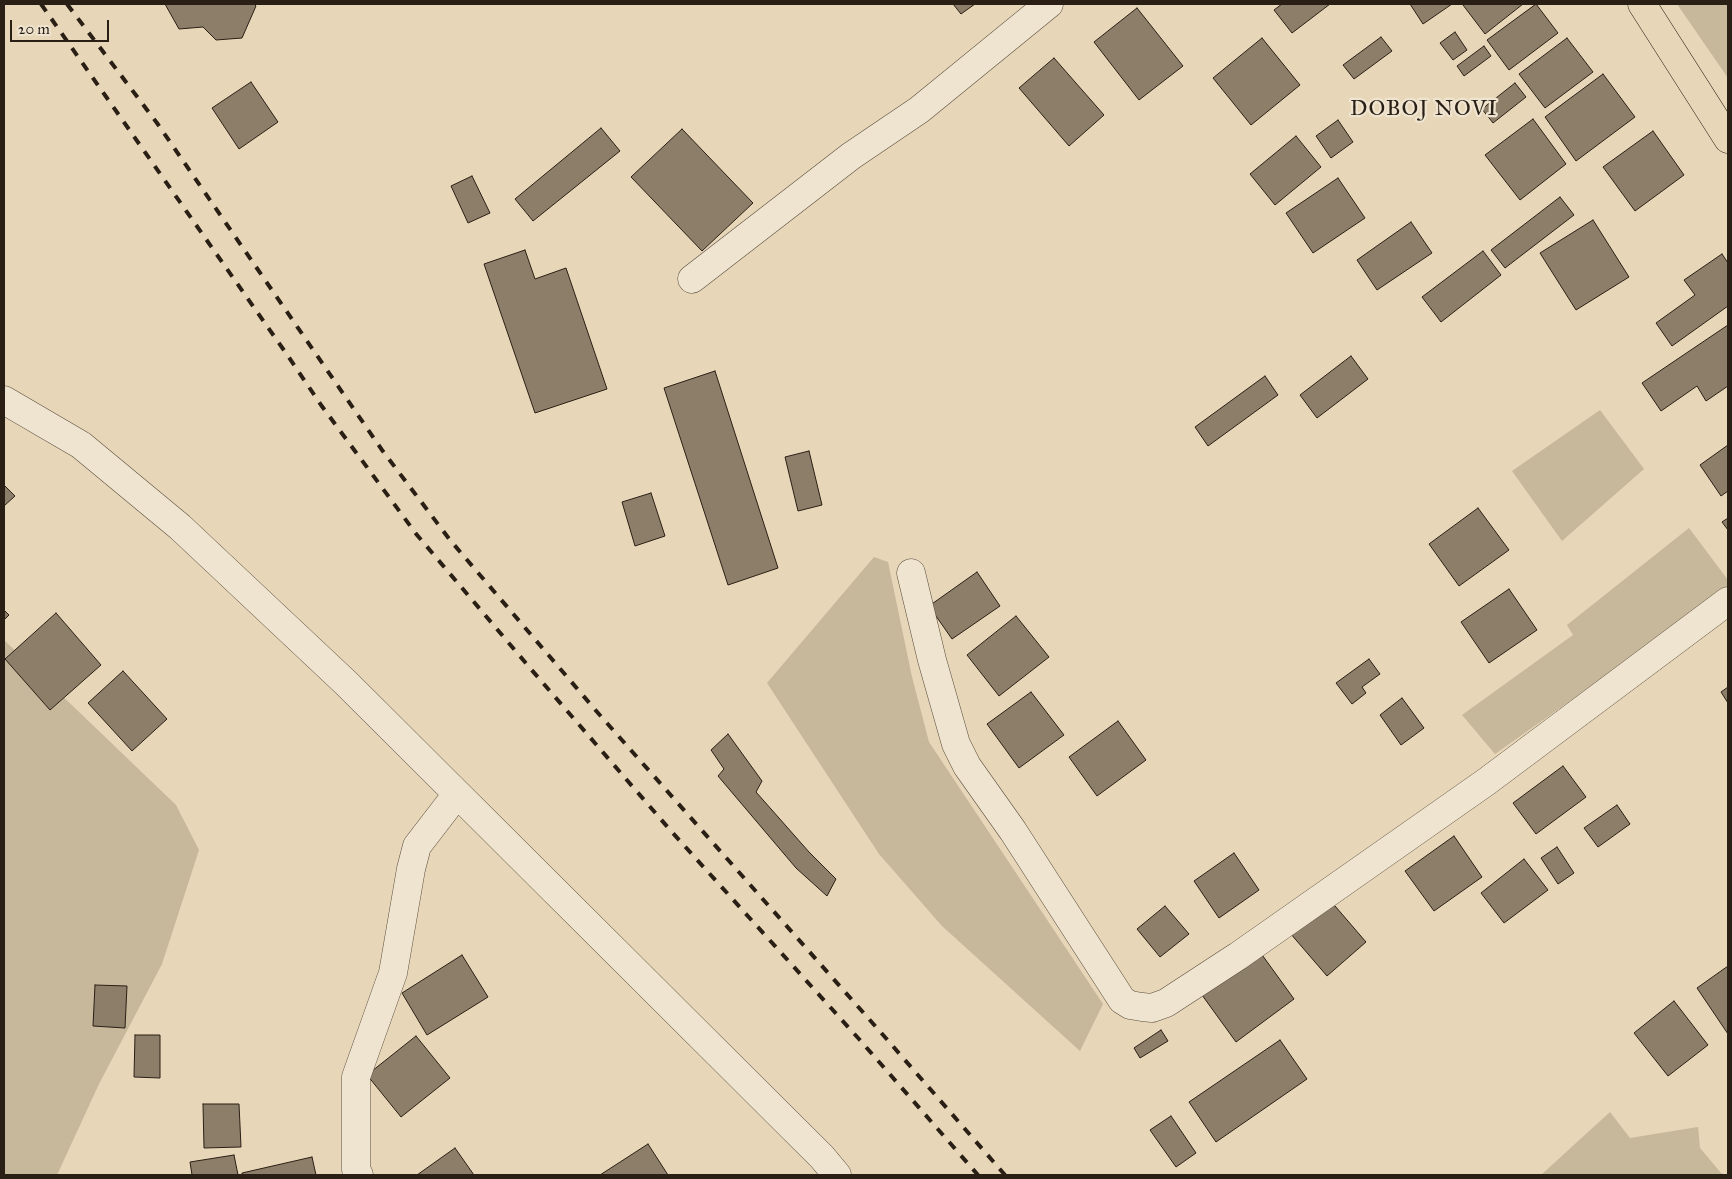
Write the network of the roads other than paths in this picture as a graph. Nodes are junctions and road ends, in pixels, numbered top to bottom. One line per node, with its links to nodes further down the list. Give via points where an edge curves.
1 (1049, 4): 4 (street, via 919,110 851,156)
2 (1642, 4): 3 (main road)
3 (1728, 139)
4 (692, 279)
5 (4, 400): 8 (street, via 81,444 180,527 346,683)
6 (911, 573): 7 (street, via 956,744 967,766 1013,830 1122,1000 1130,1005 1152,1008 1166,1003 1246,950 1486,782)
7 (1728, 601)
8 (457, 794): 9 (street, via 417,846 393,972 356,1077 356,1170); 10 (street)
9 (359, 1175)
10 (837, 1175)

